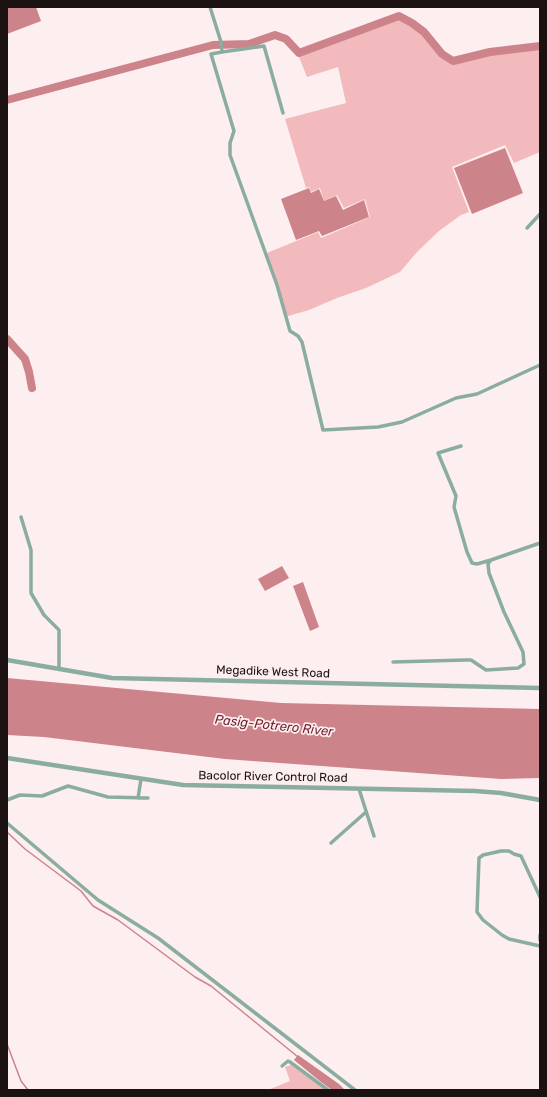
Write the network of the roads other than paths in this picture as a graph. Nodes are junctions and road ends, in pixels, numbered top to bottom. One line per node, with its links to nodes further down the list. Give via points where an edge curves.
1 (210, 7): 2 (street)
2 (222, 51): 3 (street, via 264,46); 6 (street, via 211,54 234,131 230,155 277,285 290,331 302,342 323,430 378,427 402,422 456,398 477,394)
3 (283, 113)
4 (540, 214): 5 (street)
5 (528, 228)
6 (540, 365)
7 (461, 446): 10 (street, via 438,453 456,496 454,507 472,563)
8 (21, 517): 13 (street, via 31,550 31,593 44,615 58,630)
9 (540, 544): 10 (street)
10 (491, 560): 12 (street, via 488,564 489,573 523,652 524,664 518,668 486,670 471,660)
11 (7, 660): 13 (street, Megadike West Road)
12 (393, 662)
13 (59, 668): 14 (street, Megadike West Road, via 112,678)
14 (540, 688)
15 (7, 758): 16 (street, Bacolor River Control Road)
16 (140, 779): 17 (street, Bacolor River Control Road, via 203,787); 18 (street)
17 (359, 789): 21 (street, Bacolor River Control Road, via 475,791); 22 (street)
18 (138, 798): 19 (street); 20 (street, via 108,797 68,786 42,796 20,795)
19 (148, 798)
20 (7, 800)
21 (540, 800)
22 (366, 812): 24 (street); 25 (street)
23 (7, 824): 32 (street, via 98,900 158,938)
24 (374, 836)
25 (331, 843)
26 (540, 897): 29 (street, via 521,856 509,851 493,852 479,858 477,912 502,935)
27 (540, 935): 28 (street)
28 (540, 940)
29 (540, 946)
30 (282, 1066): 31 (street, via 290,1062)
31 (328, 1090)
32 (355, 1090)

